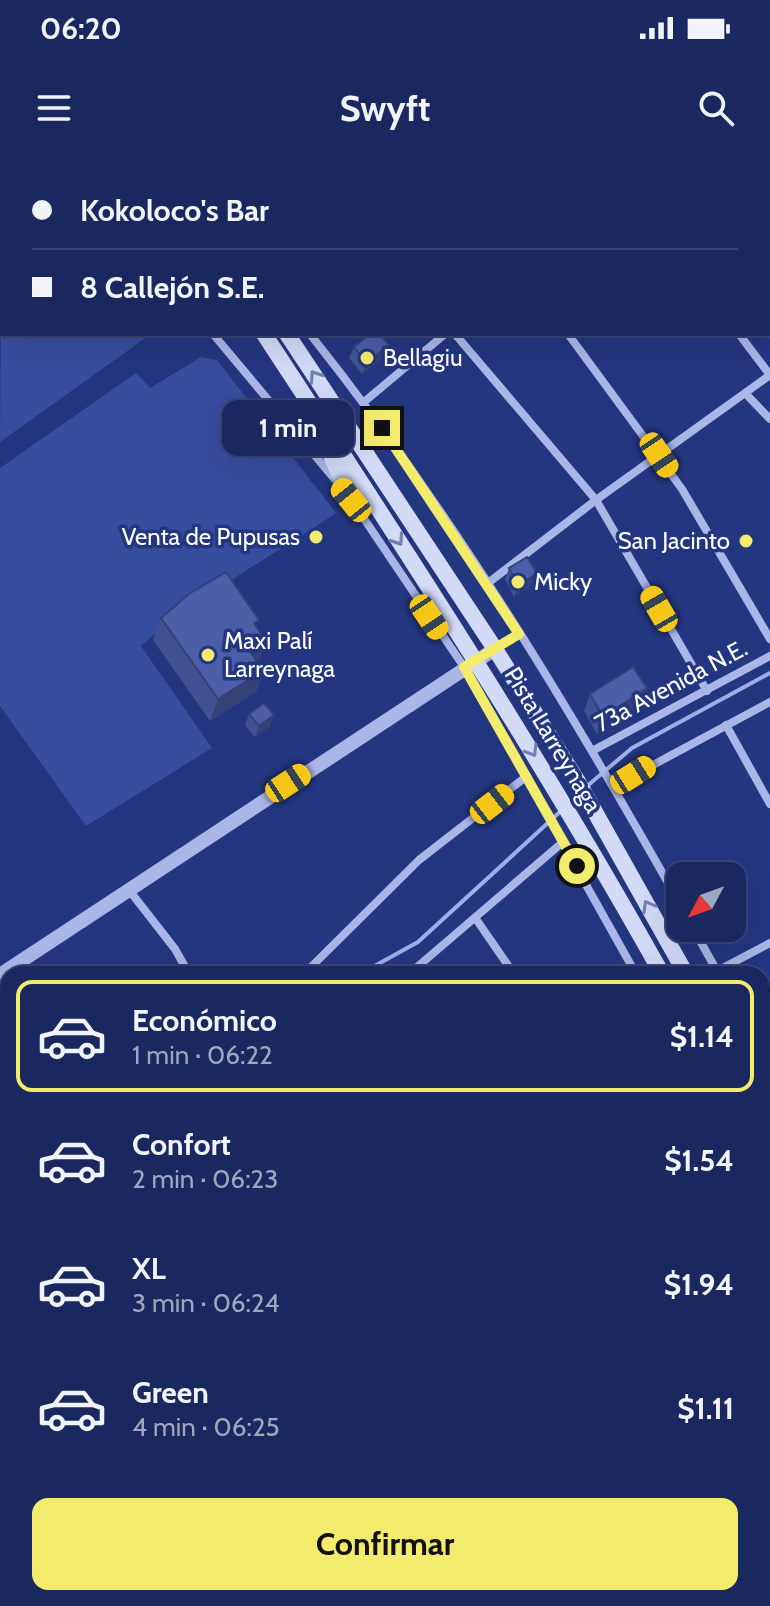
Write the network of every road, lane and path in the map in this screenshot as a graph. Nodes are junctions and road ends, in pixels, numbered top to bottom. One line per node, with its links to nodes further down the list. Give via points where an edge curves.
1 (215, 336): 15 (street)
2 (265, 336): 11 (main road, Pista Larreynaga)
3 (288, 336): 20 (main road, Pista Larreynaga, one-way to 3)
4 (312, 336): 12 (street)
5 (443, 336): 12 (street)
6 (457, 336): 16 (street)
7 (570, 336): 14 (street)
8 (741, 336): 9 (street)
9 (770, 375): 10 (street)
10 (745, 393): 13 (street); 14 (street)
11 (303, 396): 15 (main road); 22 (main road, Pista Larreynaga, one-way to 22)
12 (364, 402): 17 (street)
13 (770, 419)
14 (659, 455): 16 (street); 19 (street)
15 (351, 500): 22 (street)
16 (596, 500): 17 (street); 23 (street)
17 (488, 583): 18 (street)
18 (519, 634): 20 (street); 26 (street)
19 (770, 639)
20 (495, 649): 22 (street); 43 (main road, Pista Larreynaga, one-way to 20, via 577,780)
21 (770, 656): 23 (street, 73a Avenida N.E.)
22 (470, 664): 27 (street); 32 (street); 42 (main road, Pista Larreynaga, one-way to 42, via 571,814)
23 (707, 691): 26 (street, 73a Avenida N.E.)
24 (770, 702): 25 (street)
25 (726, 725): 28 (street); 29 (street)
26 (594, 755): 28 (street)
27 (527, 776): 30 (street); 38 (street, via 419,860)
28 (614, 786): 31 (street)
29 (770, 804)
30 (563, 842): 33 (street); 41 (street)
31 (666, 879)
32 (128, 889): 36 (street); 37 (street)
33 (476, 919): 39 (street); 40 (street)
34 (701, 942): 44 (street)
35 (770, 943): 45 (street)
36 (13, 966)
37 (185, 966)
38 (312, 966)
39 (419, 966)
40 (508, 966)
41 (632, 966)
42 (657, 966)
43 (681, 966)
44 (715, 966)
45 (729, 966)

